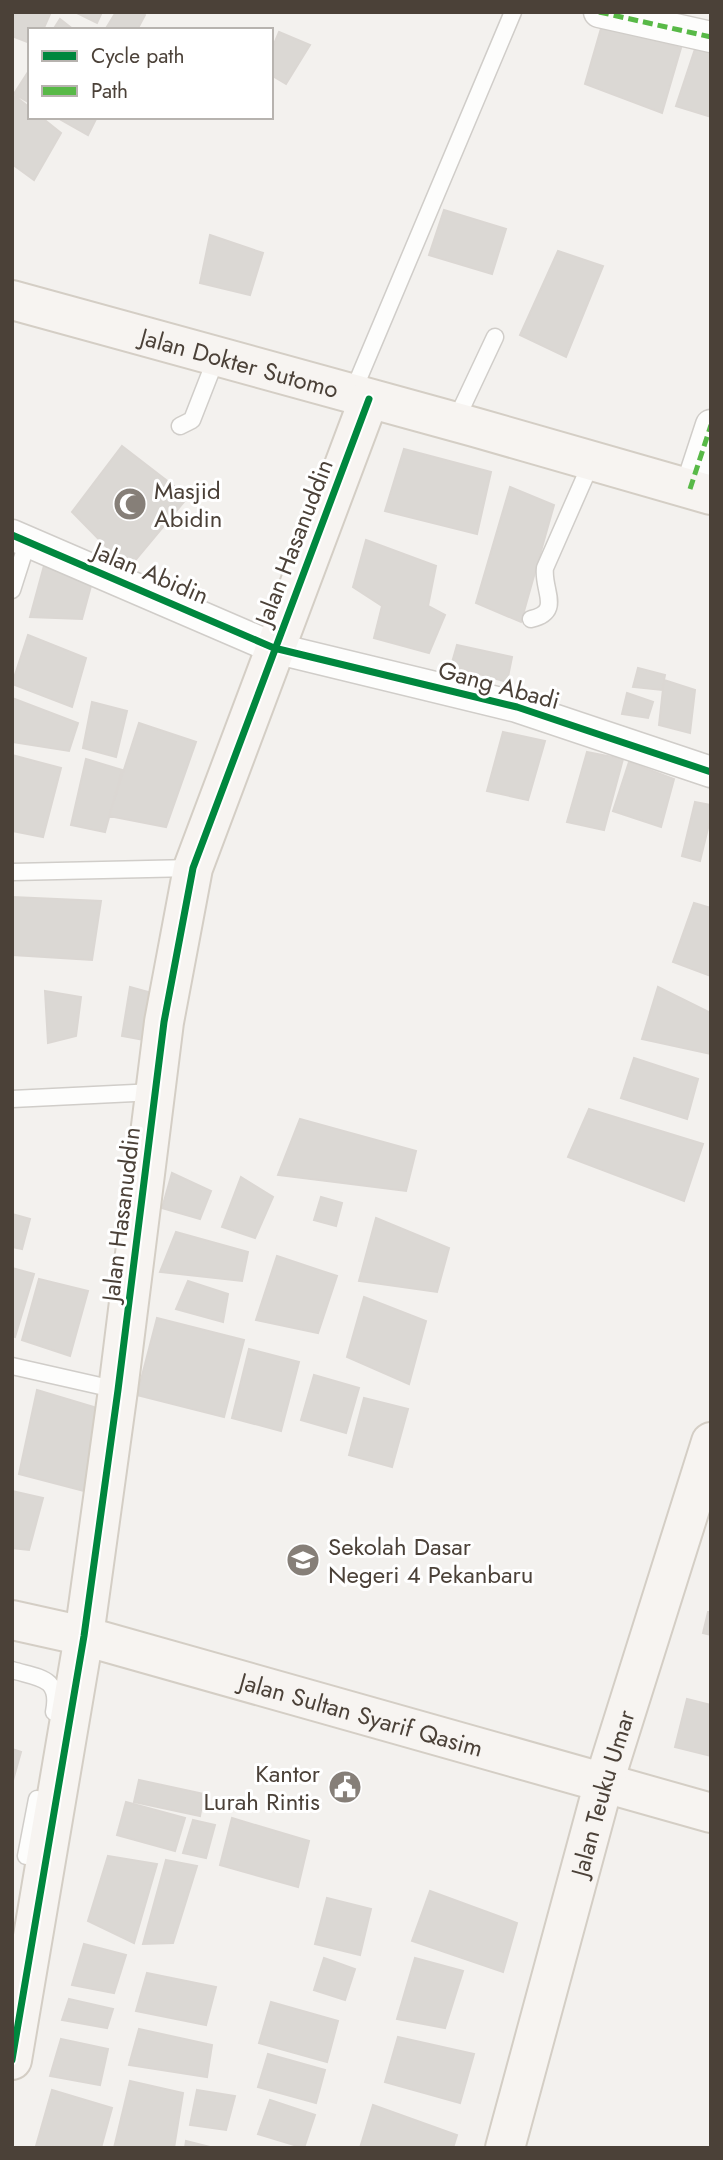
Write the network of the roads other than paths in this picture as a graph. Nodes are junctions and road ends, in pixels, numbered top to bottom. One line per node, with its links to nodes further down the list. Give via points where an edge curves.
1 (513, 12): 7 (lane)
2 (599, 12): 3 (street)
3 (711, 37)
4 (12, 300): 6 (street, Jalan Dokter Sutomo)
5 (495, 337): 8 (lane)
6 (216, 356): 7 (street, Jalan Dokter Sutomo); 10 (lane, via 192,420)
7 (361, 397): 8 (street, Jalan Dokter Sutomo); 16 (street, Jalan Hasanuddin)
8 (455, 422): 11 (street, Jalan Dokter Sutomo)
9 (711, 425): 12 (street)
10 (180, 426)
11 (592, 461): 12 (street, Jalan Dokter Sutomo); 15 (lane, via 545,568 550,600 547,611)
12 (701, 492)
13 (20, 539): 14 (lane); 16 (street, Jalan Abidin)
14 (12, 590)
15 (531, 619)
16 (274, 648): 17 (street, Gang Abadi, via 517,707); 18 (street, Jalan Hasanuddin)
17 (711, 772)
18 (192, 868): 19 (lane); 20 (street, Jalan Hasanuddin)
19 (12, 872)
20 (155, 1092): 21 (lane); 23 (street, Jalan Hasanuddin)
21 (12, 1100)
22 (12, 1366): 23 (lane)
23 (118, 1390): 26 (street, Jalan Hasanuddin)
24 (711, 1442): 30 (street, Jalan Teuku Umar)
25 (12, 1620): 26 (street, Jalan Sultan Syarif Qasim)
26 (84, 1636): 30 (street, Jalan Sultan Syarif Qasim); 33 (street, Jalan Hasanuddin)
27 (12, 1670): 28 (lane, via 48,1680 54,1688 57,1699)
28 (52, 1725)
29 (41, 1778): 32 (lane)
30 (604, 1782): 31 (street, Jalan Sultan Syarif Qasim); 34 (street, Jalan Teuku Umar)
31 (711, 1813)
32 (26, 1856)
33 (12, 2060)
34 (505, 2148)

